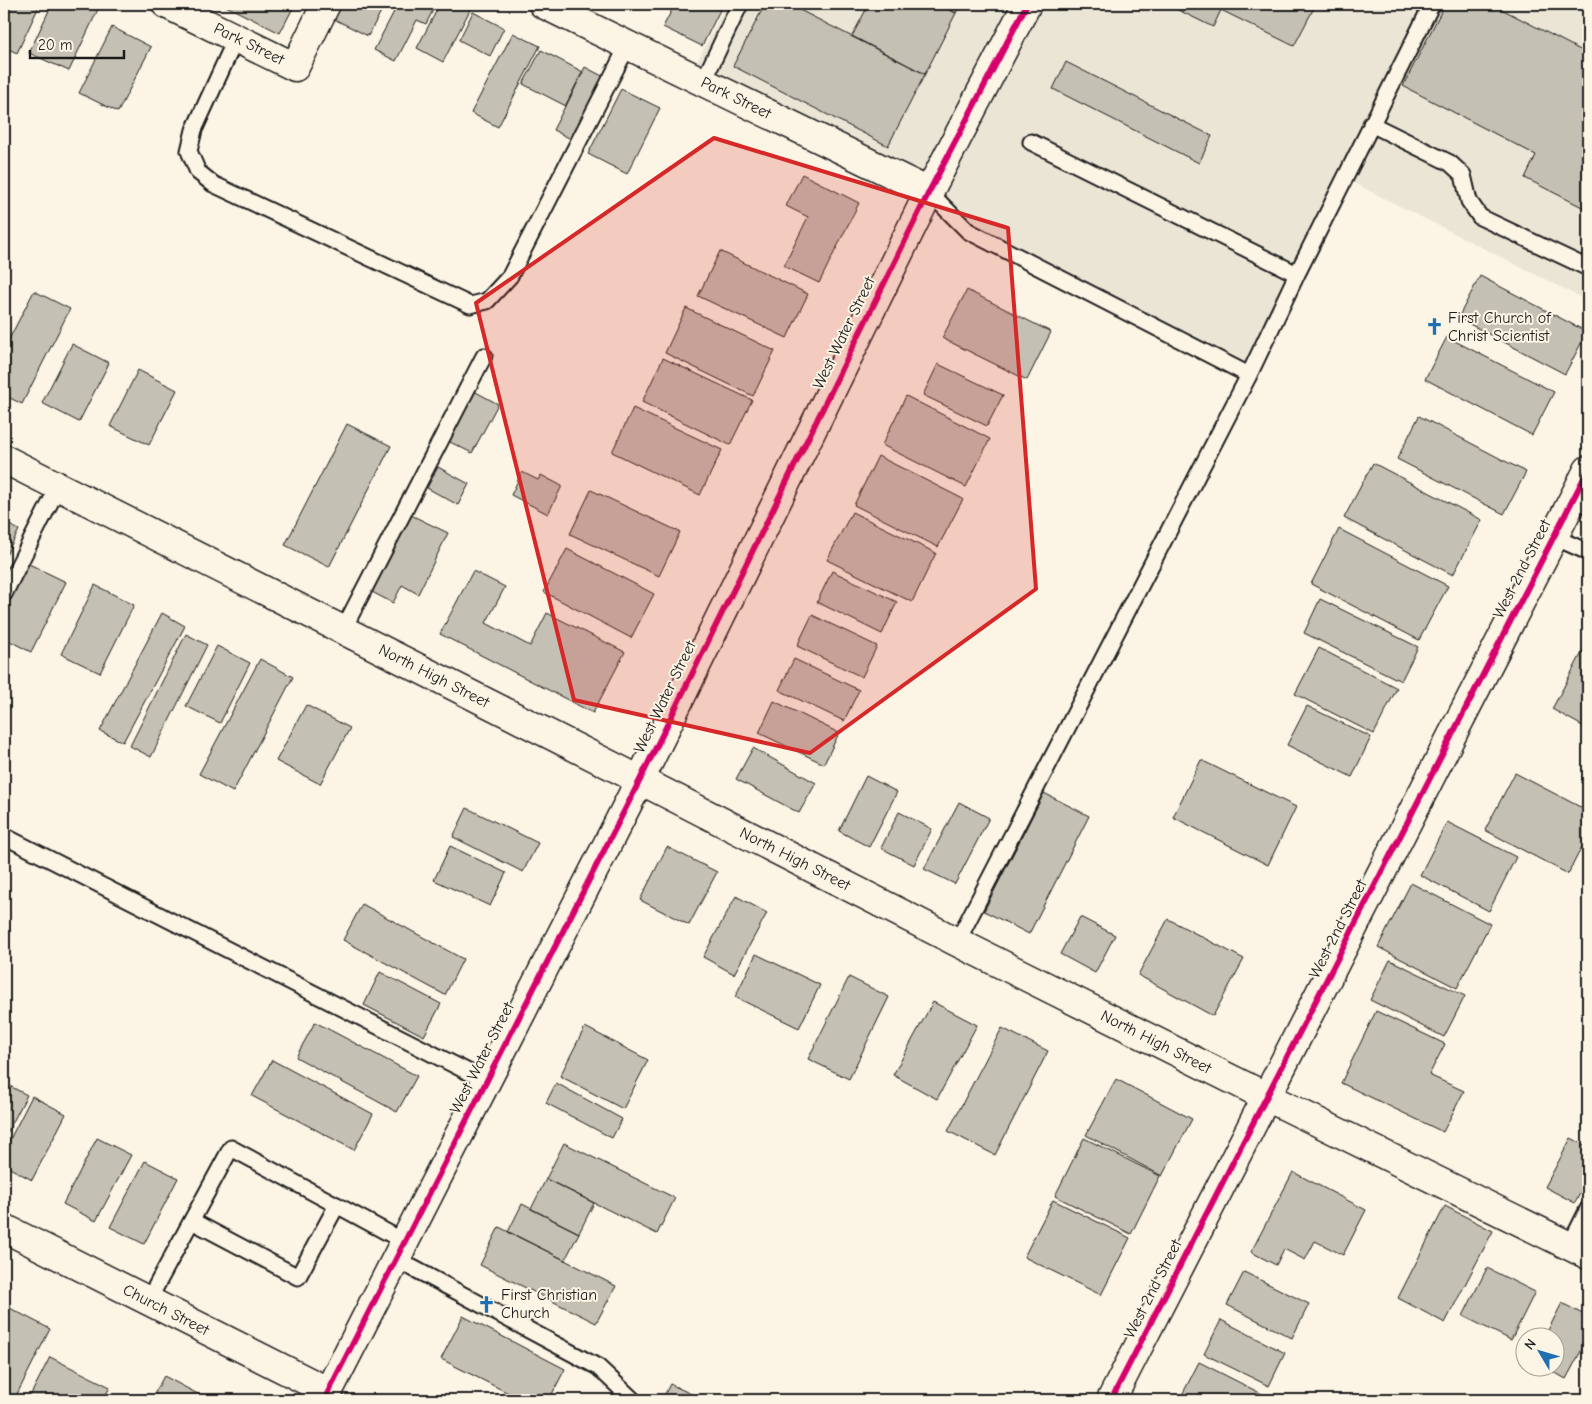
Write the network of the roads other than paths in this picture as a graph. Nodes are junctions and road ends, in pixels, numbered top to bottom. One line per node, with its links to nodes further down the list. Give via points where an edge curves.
1 (166, 4): 7 (street, Park Street)
2 (326, 4): 7 (street, Park Street, via 295,67)
3 (543, 4): 8 (street, Park Street)
4 (740, 4): 9 (lane)
5 (1027, 4): 12 (street, West Water Street)
6 (1432, 4): 10 (lane)
7 (236, 38): 8 (lane, via 194,130 189,151 198,172 213,184 470,305 488,300 510,276)
8 (628, 46): 9 (street, Park Street)
9 (703, 82): 12 (street, Park Street)
10 (1371, 124): 13 (lane, via 1450,163 1463,176 1469,200 1480,217); 14 (lane)
11 (1031, 142): 14 (lane)
12 (928, 192): 16 (lane, via 968,231); 24 (street, West Water Street)
13 (1588, 268)
14 (1297, 274): 16 (lane)
15 (484, 356): 23 (lane)
16 (1249, 374): 26 (lane)
17 (4, 459): 19 (street, North High Street)
18 (1588, 470): 20 (street, West 2nd Street)
19 (58, 487): 22 (lane); 23 (street, North High Street)
20 (1554, 537): 21 (lane); 28 (street, West 2nd Street)
21 (1588, 552)
22 (4, 594)
23 (343, 630): 24 (street, North High Street)
24 (640, 780): 26 (street, North High Street); 27 (street, West Water Street)
25 (4, 836): 27 (lane)
26 (957, 942): 28 (street, North High Street)
27 (486, 1081): 33 (street, West Water Street)
28 (1267, 1098): 34 (street, North High Street); 38 (street, West 2nd Street)
29 (337, 1205): 31 (lane, via 298,1277); 31 (lane, via 231,1148); 33 (lane)
30 (1588, 1209): 34 (lane)
31 (192, 1221): 35 (lane)
32 (4, 1228): 35 (street, Church Street)
33 (400, 1250): 36 (street, West Water Street); 37 (lane, via 598,1367)
34 (1579, 1250)
35 (148, 1301): 36 (street, Church Street)
36 (327, 1396)
37 (634, 1400)
38 (1111, 1400)

